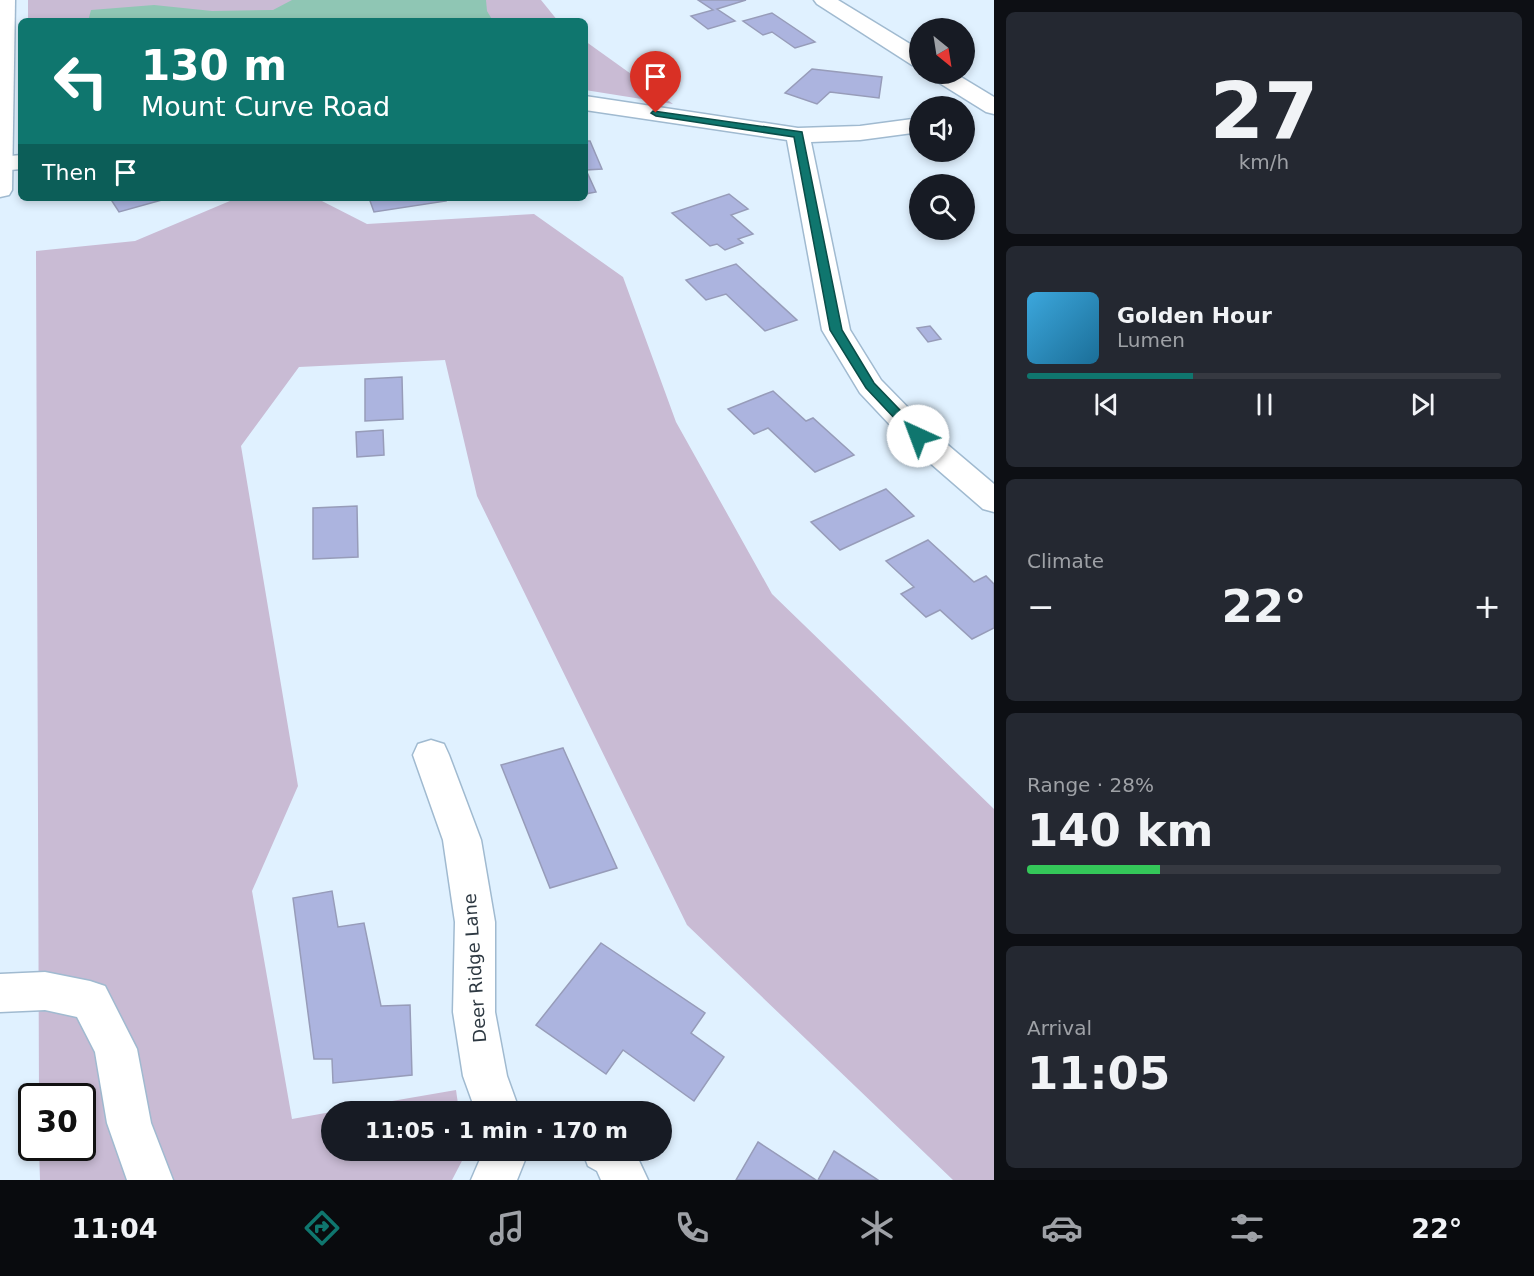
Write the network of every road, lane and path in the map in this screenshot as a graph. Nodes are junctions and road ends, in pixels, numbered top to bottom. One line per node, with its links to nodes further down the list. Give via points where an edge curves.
1 (5, 0): 10 (street)
2 (824, 0): 3 (street)
3 (909, 53)
4 (956, 84): 6 (street)
5 (588, 103): 9 (street)
6 (994, 109): 7 (street)
7 (975, 114)
8 (909, 126): 9 (street)
9 (798, 135): 12 (street, via 836,330 870,386 918,436)
10 (11, 163): 11 (street)
11 (0, 190)
12 (994, 501)
13 (431, 755): 15 (street, Deer Ridge Lane, via 462,840 475,922 474,1012 485,1076)
14 (0, 993): 18 (street, via 45,991 90,1000 116,1049 129,1123)
15 (494, 1101)
16 (502, 1161): 19 (street)
17 (616, 1161): 20 (street)
18 (150, 1180)
19 (494, 1180)
20 (625, 1180)

